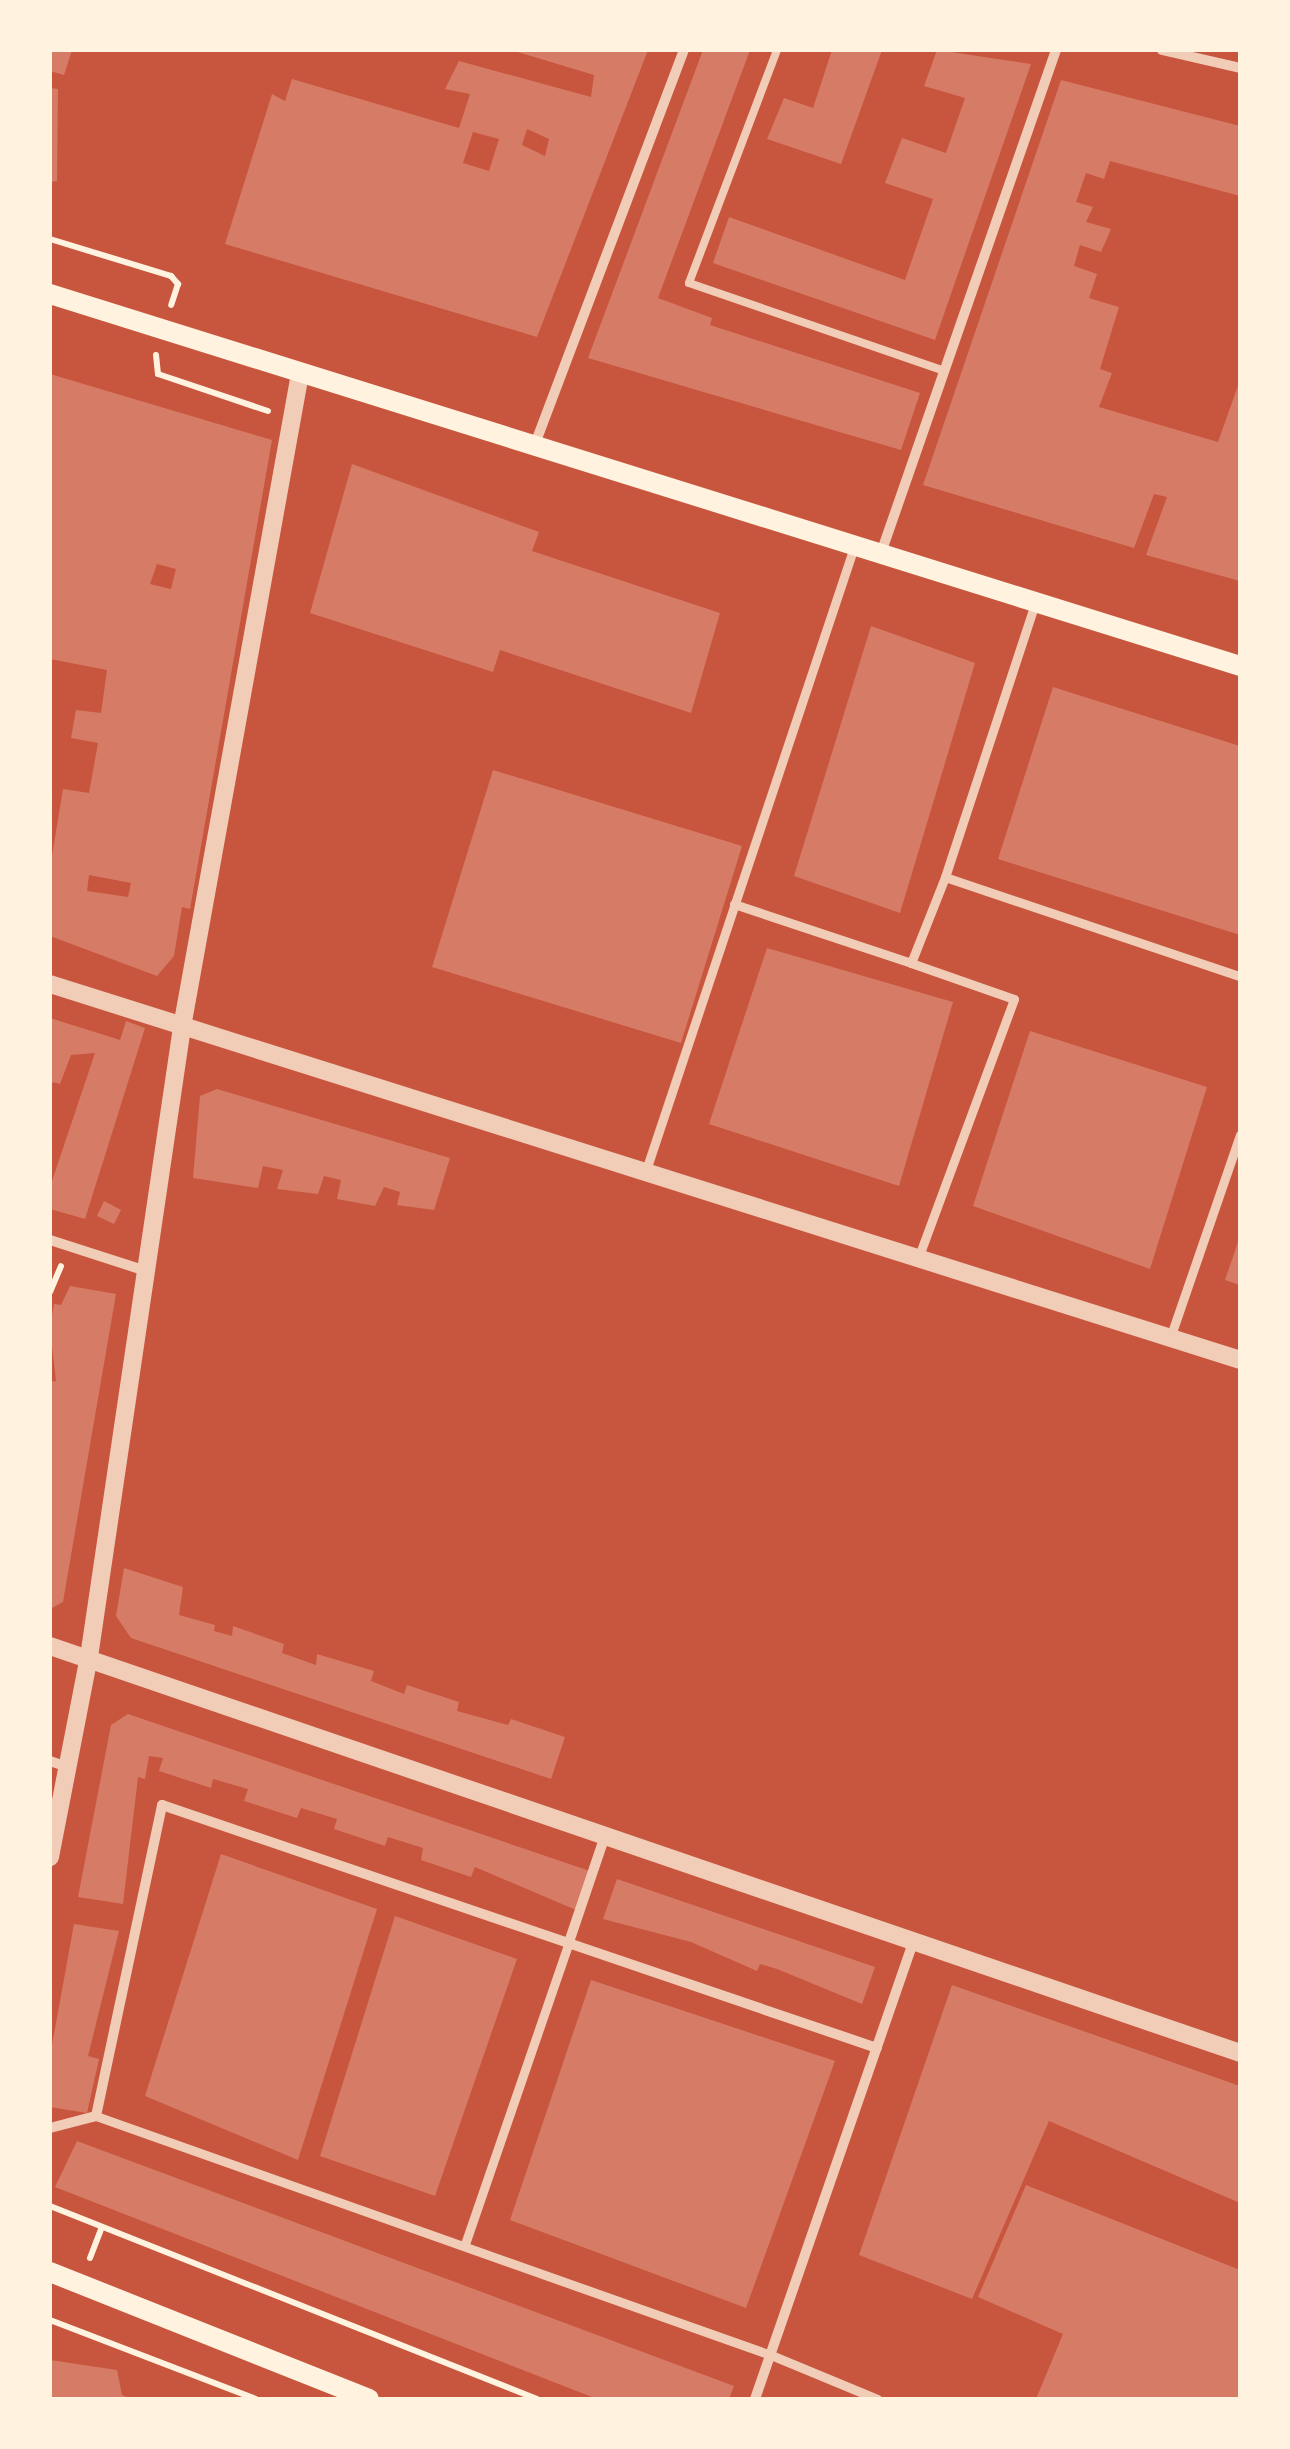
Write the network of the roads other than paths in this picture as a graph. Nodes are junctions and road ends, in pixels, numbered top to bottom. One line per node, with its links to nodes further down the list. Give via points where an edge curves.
1 (684, 50): 9 (street)
2 (778, 50): 7 (lane, via 688,283)
3 (1056, 50): 7 (street)
4 (1162, 50): 5 (street)
5 (1240, 68)
6 (50, 294): 8 (main road)
7 (944, 370): 11 (street)
8 (300, 374): 9 (main road); 19 (street)
9 (535, 444): 10 (main road)
10 (854, 544): 11 (main road); 15 (street)
11 (881, 553): 12 (main road)
12 (1036, 602): 13 (main road); 14 (street)
13 (1240, 666)
14 (945, 877): 16 (street); 17 (street)
15 (734, 904): 16 (street); 21 (street)
16 (911, 964): 23 (street, via 1014,999)
17 (1240, 976)
18 (50, 984): 19 (street)
19 (182, 1028): 21 (street); 24 (street)
20 (1240, 1135): 25 (street)
21 (645, 1173): 23 (street)
22 (50, 1240): 24 (street)
23 (918, 1258): 25 (street)
24 (143, 1270): 28 (street)
25 (1170, 1338): 26 (street)
26 (1240, 1360)
27 (50, 1646): 28 (street)
28 (88, 1657): 29 (street); 30 (street)
29 (59, 1764): 31 (street)
30 (605, 1836): 32 (street); 33 (street)
31 (50, 1857)
32 (914, 1941): 34 (street); 35 (street)
33 (568, 1945): 34 (street); 36 (street, via 162,1805); 38 (street)
34 (877, 2048): 40 (street)
35 (1240, 2052)
36 (96, 2116): 37 (street); 38 (street)
37 (50, 2128)
38 (464, 2244): 40 (street)
39 (50, 2272): 41 (main road)
40 (771, 2355): 42 (street); 43 (street)
41 (368, 2399)
42 (756, 2399)
43 (877, 2399)

